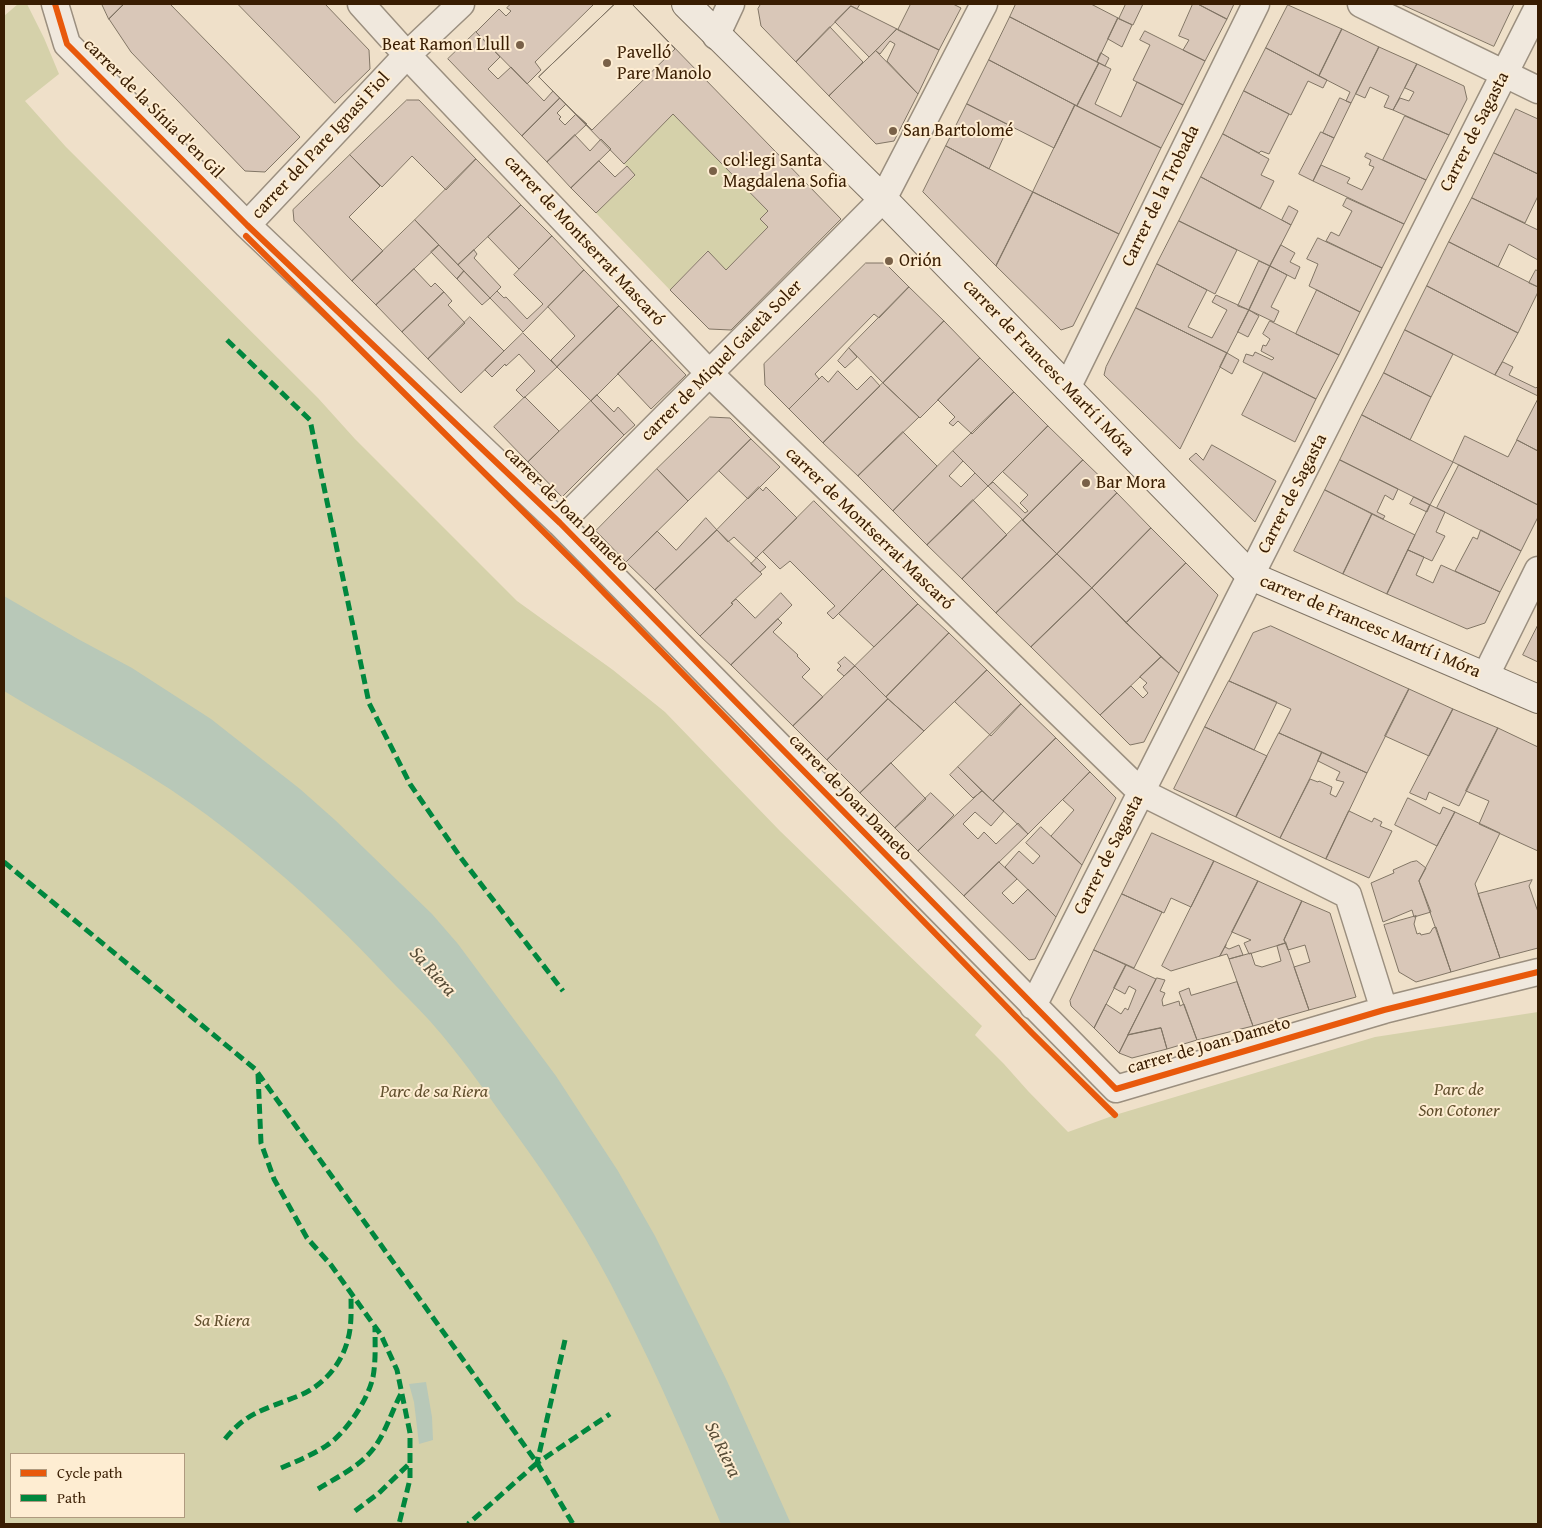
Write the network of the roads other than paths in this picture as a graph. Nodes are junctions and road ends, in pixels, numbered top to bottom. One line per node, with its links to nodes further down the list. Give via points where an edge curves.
1 (55, 4): 15 (street, carrer de la Sínia d'en Gil, via 67,44)
2 (360, 4): 11 (street, carrer de Montserrat Mascaró)
3 (461, 4): 11 (street, carrer del Pare Ignasi Fiol)
4 (686, 4): 10 (street, carrer de Francesc Martí i Móra)
5 (731, 4): 10 (street)
6 (984, 4): 14 (street, carrer de Miquel Gaietà Soler)
7 (1256, 4): 17 (street, Carrer de la Trobada)
8 (1361, 4): 12 (street)
9 (1538, 8): 12 (street, Carrer de Sagasta)
10 (716, 36): 14 (street, carrer de Francesc Martí i Móra)
11 (407, 55): 15 (street, carrer del Pare Ignasi Fiol); 16 (street, carrer de Montserrat Mascaró)
12 (1504, 74): 13 (street); 20 (street, Carrer de Sagasta)
13 (1538, 90)
14 (883, 199): 16 (street, carrer de Miquel Gaietà Soler); 17 (street, carrer de Francesc Martí i Móra)
15 (247, 225): 18 (street, carrer de Joan Dameto)
16 (709, 374): 18 (street, carrer de Miquel Gaietà Soler); 23 (street, carrer de Montserrat Mascaró)
17 (1067, 388): 20 (street, carrer de Francesc Martí i Móra)
18 (560, 523): 25 (street, carrer de Joan Dameto)
19 (1538, 570): 21 (street)
20 (1251, 576): 21 (street, carrer de Francesc Martí i Móra); 23 (street, Carrer de Sagasta)
21 (1485, 676): 22 (street, carrer de Francesc Martí i Móra)
22 (1538, 699)
23 (1141, 792): 25 (street, Carrer de Sagasta); 26 (street, carrer de Montserrat Mascaró, via 1348,895)
24 (1538, 972): 26 (street, carrer de Joan Dameto)
25 (1033, 1006): 26 (street, carrer de Joan Dameto, via 1116,1089)
26 (1384, 1010)

